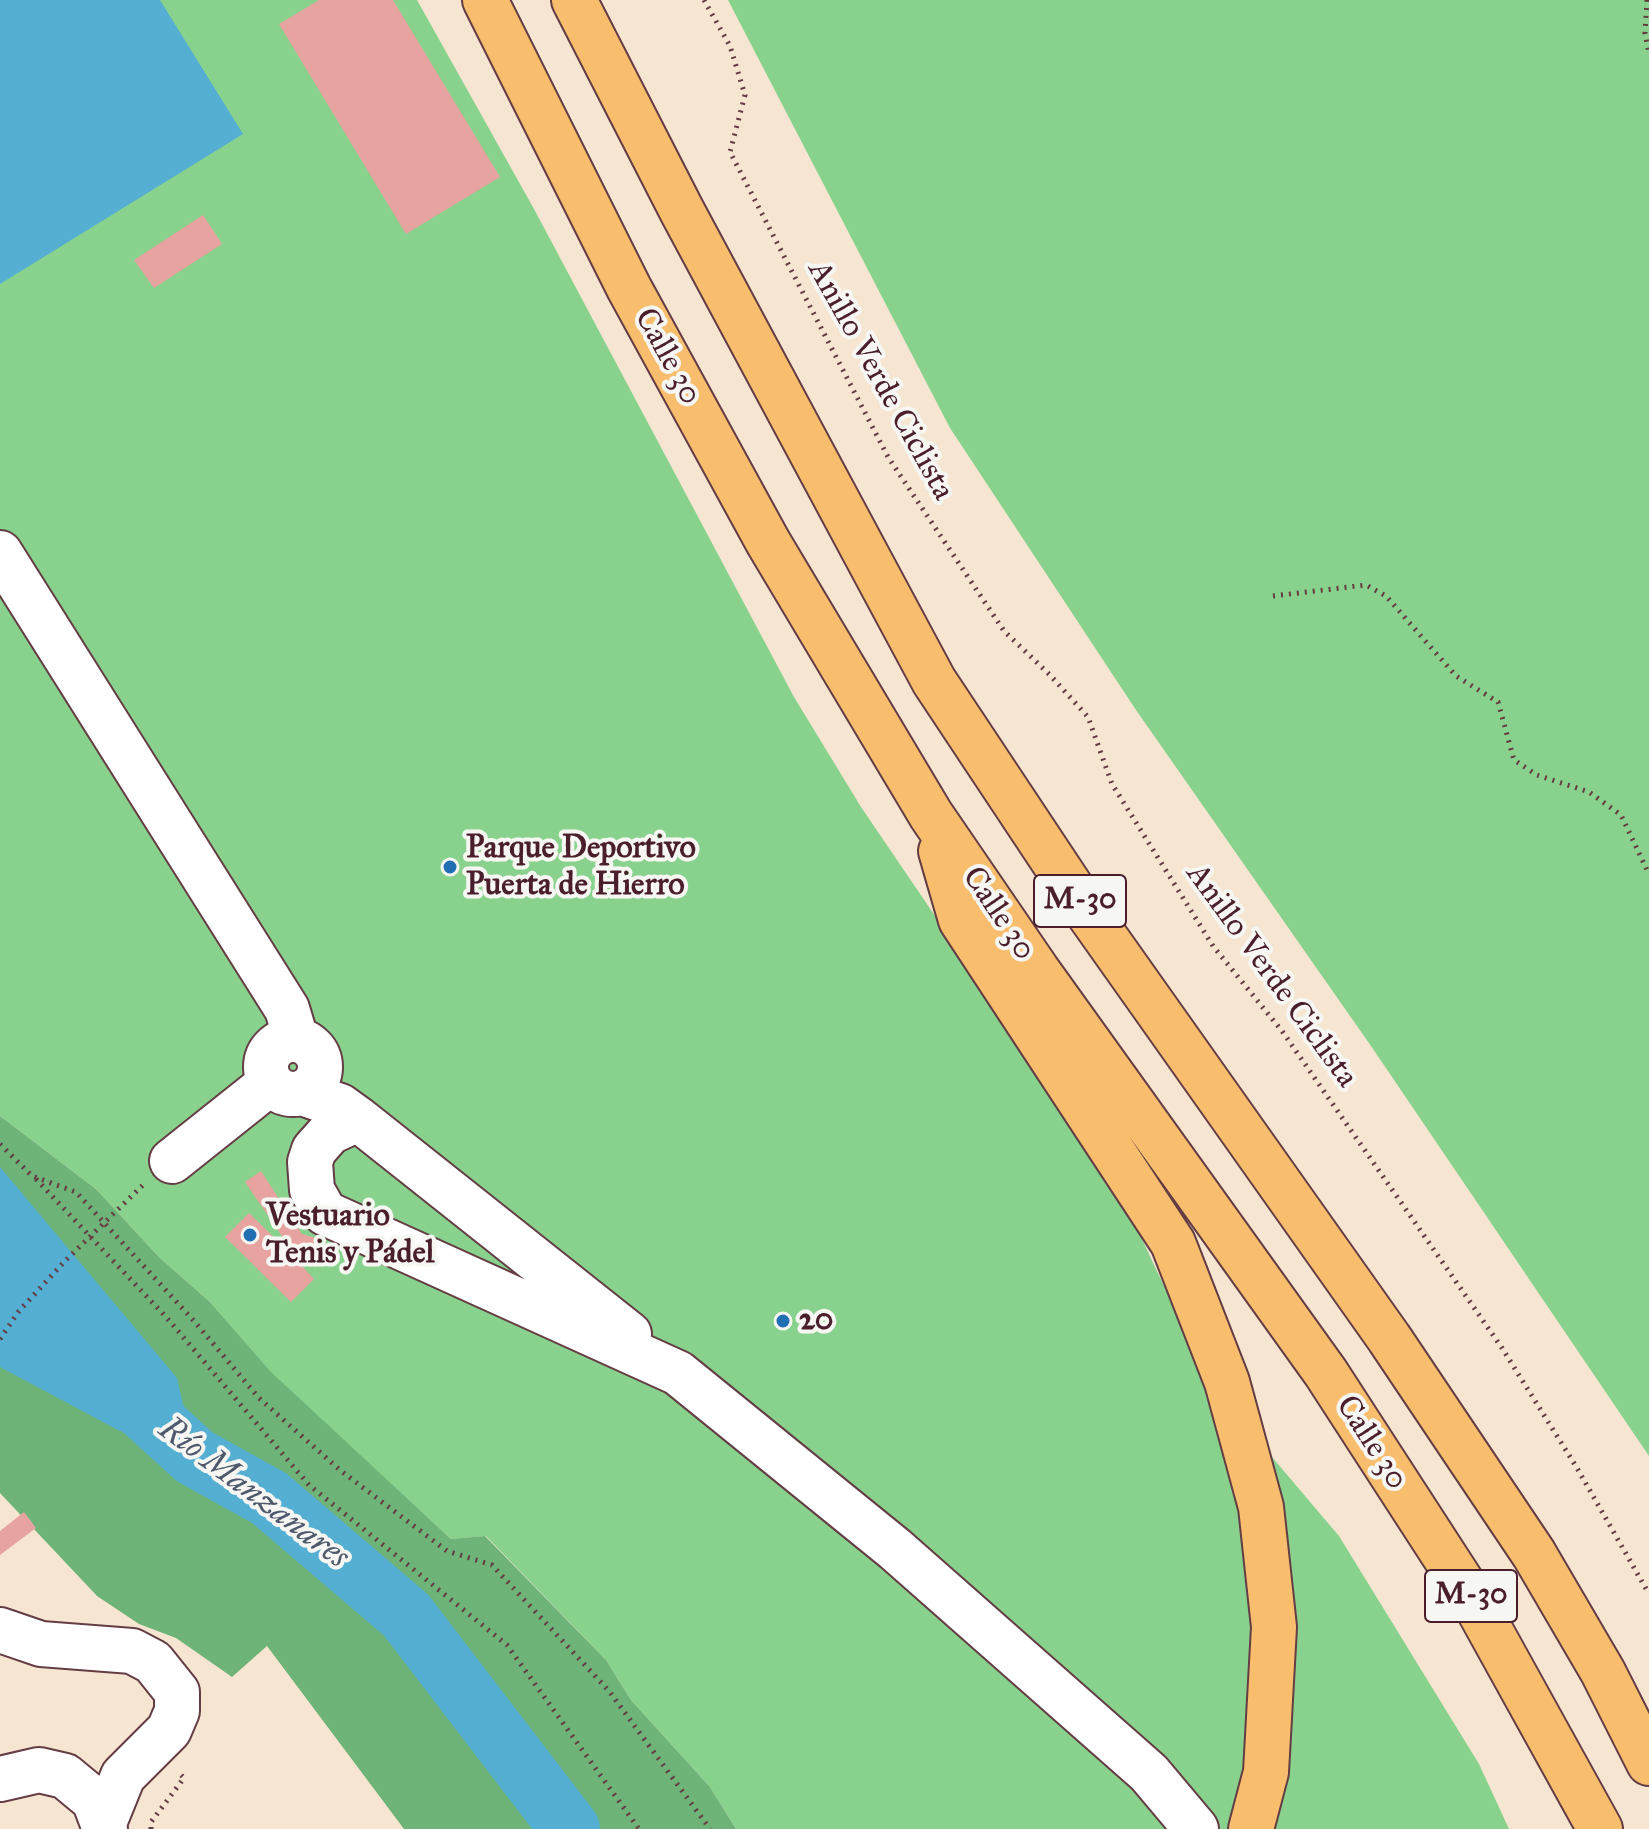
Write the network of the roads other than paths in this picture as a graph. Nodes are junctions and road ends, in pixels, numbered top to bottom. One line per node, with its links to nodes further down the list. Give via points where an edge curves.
1 (485, 0): 4 (highway, Calle 30 / M-30, via 644,315 768,542)
2 (574, 0): 11 (highway, M-30, via 934,681 1086,910 1389,1338 1534,1554)
3 (0, 553): 5 (street, via 287,1009 296,1039 278,1043 267,1057)
4 (931, 815): 15 (highway, via 961,920 1173,1243 1227,1382 1261,1507 1274,1627 1266,1772); 16 (highway, Calle 30 / M-30, via 1326,1373 1475,1603)
5 (286, 1088): 6 (street, via 340,1106); 7 (street)
6 (358, 1119): 8 (street); 8 (street, via 330,1132 314,1150 312,1190 325,1213)
7 (159, 1172)
8 (678, 1373): 14 (street, via 906,1559 1149,1773)
9 (0, 1630): 10 (street, via 41,1644 112,1647 144,1656 177,1692 169,1730)
10 (154, 1744): 12 (street, via 108,1761); 13 (street, via 123,1776)
11 (1649, 1763)
12 (19, 1769): 13 (street, via 86,1791)
13 (104, 1826)
14 (1196, 1829)
15 (1251, 1829)
16 (1600, 1829)

